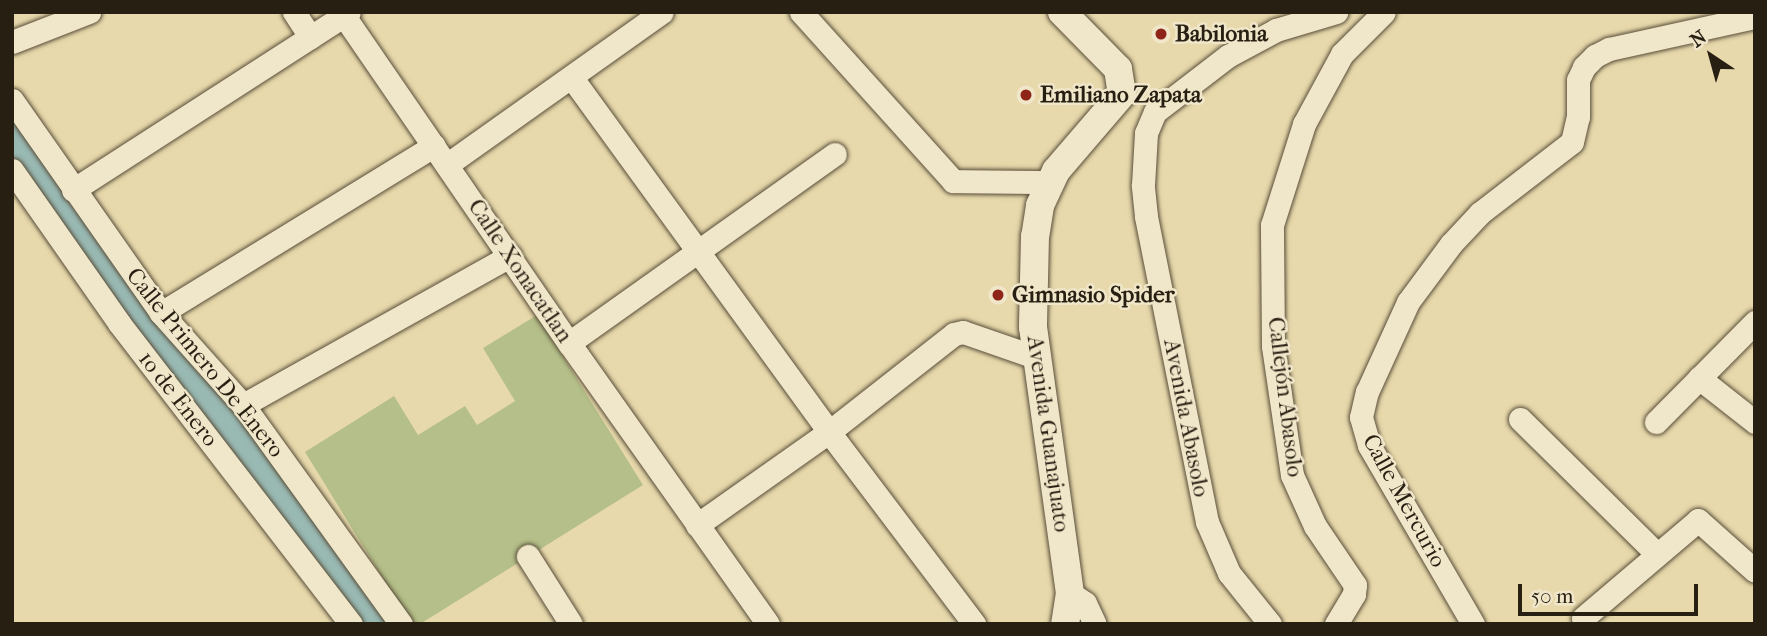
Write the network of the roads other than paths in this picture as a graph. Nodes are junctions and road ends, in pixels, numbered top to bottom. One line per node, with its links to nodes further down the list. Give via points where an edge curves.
1 (89, 12): 11 (street)
2 (294, 12): 10 (street)
3 (662, 12): 12 (street)
4 (801, 12): 20 (street, via 953,181)
5 (1336, 12): 15 (street, via 1276,30 1244,46)
6 (1384, 12): 48 (street, Callejón Abasolo, via 1342,54 1304,124 1272,225 1273,346 1292,475 1315,526 1355,584)
7 (347, 14): 10 (street); 16 (street, Calle Xonacatlan)
8 (1070, 15): 13 (street, via 1118,69)
9 (1755, 16): 49 (street, Calle Mercurio, via 1595,56 1578,79 1578,117 1572,142 1480,213 1451,244 1415,292 1367,392 1361,417 1369,445)
10 (310, 37): 21 (street)
11 (12, 42)
12 (572, 78): 18 (street); 22 (street)
13 (1122, 94): 15 (street); 20 (street, Avenida Guanajuato)
14 (12, 100): 21 (street, Calle Primero De Enero)
15 (1155, 112): 47 (street, Avenida Abasolo, via 1144,151 1146,216 1204,509 1229,573)
16 (434, 146): 18 (street, Calle Xonacatlan); 24 (street)
17 (835, 153): 22 (street)
18 (449, 164): 23 (street, Calle Xonacatlan)
19 (12, 170): 40 (street, 1o de Enero, via 120,323)
20 (1049, 182): 27 (street, Avenida Guanajuato, via 1037,219 1033,262)
21 (73, 190): 24 (street, Calle Primero De Enero)
22 (696, 253): 26 (street); 33 (street)
23 (509, 256): 26 (street, Calle Xonacatlan); 29 (street)
24 (161, 313): 29 (street, Calle Primero De Enero)
25 (1755, 322): 28 (street)
26 (569, 342): 34 (street, Calle Xonacatlan)
27 (1038, 358): 33 (street, via 963,332 954,334); 38 (street, Avenida Guanajuato)
28 (1699, 378): 31 (street); 32 (street)
29 (243, 405): 41 (street, Calle Primero De Enero)
30 (1520, 419): 35 (street)
31 (1656, 422)
32 (1755, 422)
33 (829, 432): 34 (street); 44 (street)
34 (697, 525): 43 (street, Calle Xonacatlan)
35 (1656, 553): 37 (street, via 1698,520); 39 (street)
36 (528, 556): 42 (street)
37 (1755, 570)
38 (1070, 593): 45 (street, Avenida Guanajuato); 46 (street, via 1085,603)
39 (1583, 618)
40 (351, 624)
41 (401, 624)
42 (571, 624)
43 (768, 624)
44 (974, 624)
45 (1065, 624)
46 (1095, 624)
47 (1270, 624)
48 (1336, 624)
49 (1473, 624)

